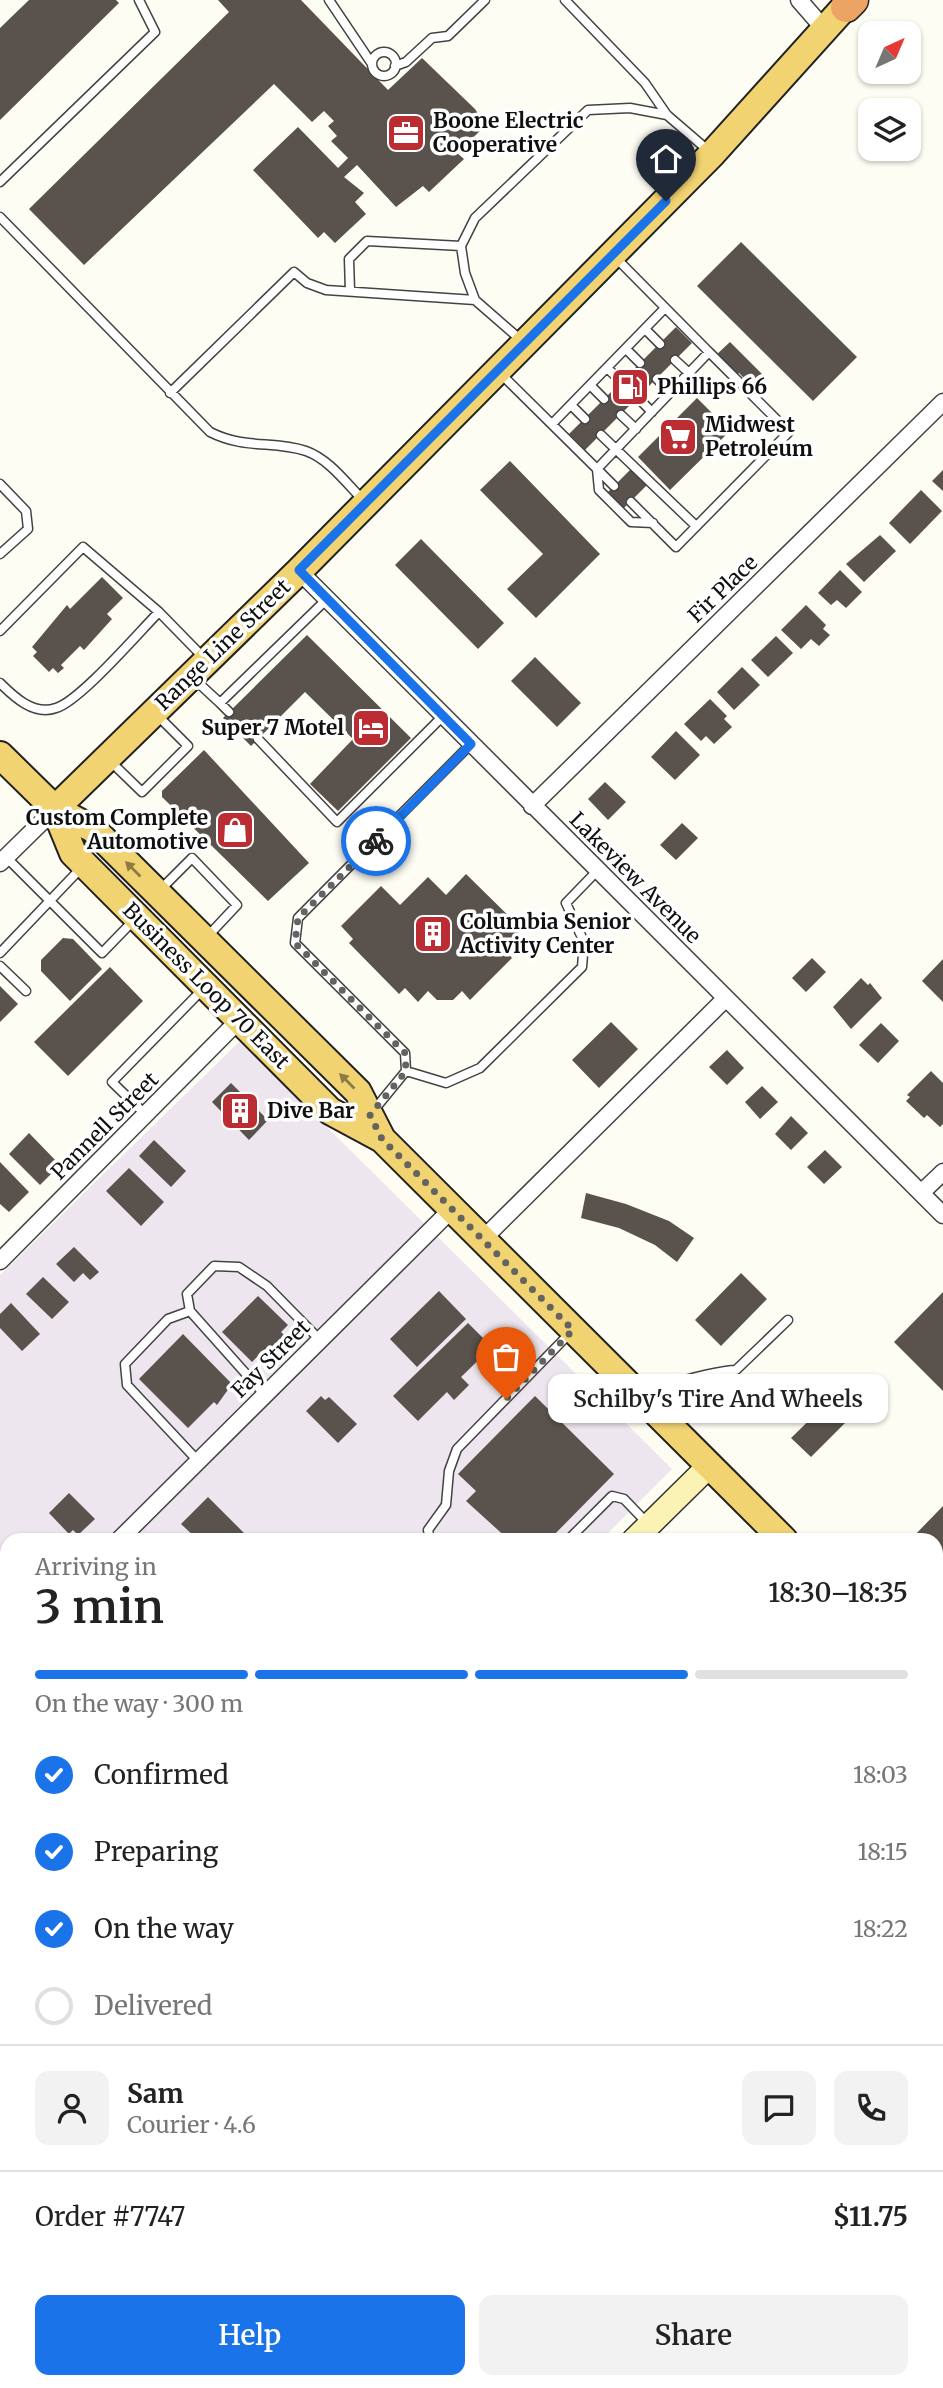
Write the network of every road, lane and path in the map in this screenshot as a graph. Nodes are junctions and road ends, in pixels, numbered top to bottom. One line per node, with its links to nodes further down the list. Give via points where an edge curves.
1 (139, 0): 12 (lane, via 155,32)
2 (329, 0): 8 (lane)
3 (485, 0): 9 (lane, via 448,36 432,38)
4 (565, 0): 10 (lane, via 645,83)
5 (799, 0): 7 (street)
6 (850, 2): 7 (main road, Range Line Street)
7 (826, 32): 11 (main road, Range Line Street)
8 (372, 64): 9 (lane, via 381,76); 9 (lane, via 377,53 385,52 395,59)
9 (395, 66)
10 (667, 115): 11 (lane); 14 (lane, via 630,108 588,110 475,218)
11 (712, 155): 15 (main road, Range Line Street)
12 (0, 182)
13 (0, 217): 33 (lane)
14 (461, 246): 16 (lane, via 367,241 349,259); 17 (lane, via 464,273)
15 (612, 255): 18 (lane); 20 (main road, Range Line Street)
16 (349, 292): 17 (lane); 33 (lane, via 326,290 294,272)
17 (475, 300): 20 (lane)
18 (665, 308): 19 (lane); 23 (lane)
19 (645, 329): 21 (lane); 22 (lane)
20 (525, 343): 27 (main road, Range Line Street)
21 (660, 344)
22 (626, 349): 25 (lane); 26 (lane)
23 (709, 352): 28 (lane); 51 (lane, via 789,432)
24 (676, 360): 28 (lane)
25 (640, 363)
26 (607, 368): 30 (lane); 31 (lane)
27 (497, 370): 41 (lane); 49 (main road, Range Line Street)
28 (689, 373): 32 (lane)
29 (657, 379): 32 (lane)
30 (622, 382)
31 (590, 386): 35 (lane); 37 (lane)
32 (670, 392): 38 (lane)
33 (170, 393): 49 (lane, via 210,432 229,441 309,452)
34 (638, 398): 38 (lane)
35 (604, 399)
36 (943, 402): 67 (street, Fir Place)
37 (571, 405): 40 (lane); 41 (lane)
38 (652, 412): 42 (lane)
39 (621, 415): 42 (lane)
40 (585, 419)
41 (552, 424): 45 (lane)
42 (636, 429): 44 (lane)
43 (601, 435): 44 (lane)
44 (617, 449): 45 (lane); 51 (lane)
45 (597, 469): 47 (lane); 50 (lane, via 599,490 631,522)
46 (0, 484): 52 (lane, via 26,511 28,529)
47 (614, 486)
48 (631, 502): 50 (lane)
49 (366, 503): 53 (main road, Range Line Street)
50 (653, 523): 51 (lane, via 677,547)
51 (696, 526)
52 (0, 554)
53 (299, 570): 54 (street, Lakeview Avenue); 57 (main road, Range Line Street)
54 (327, 599): 59 (lane); 62 (street, Lakeview Avenue)
55 (159, 612): 56 (lane, via 83,547); 57 (lane); 58 (lane, via 76,695 56,709 36,709)
56 (0, 631)
57 (199, 668): 59 (lane); 60 (main road, Range Line Street)
58 (0, 683)
59 (220, 703): 61 (lane)
60 (154, 712): 66 (main road, Range Line Street); 66 (lane, via 188,746 142,792)
61 (229, 712)
62 (443, 716): 63 (lane, via 337,822); 64 (street, Lakeview Avenue)
63 (258, 739)
64 (471, 744): 67 (street, Lakeview Avenue); 84 (lane, via 298,918 295,943 405,1053)
65 (0, 755): 68 (main road, Business Loop 70 East)
66 (107, 758): 68 (main road, Range Line Street)
67 (532, 806): 71 (street, Lakeview Avenue)
68 (55, 809): 69 (street, Range Line Street); 70 (main road, Business Loop 70 East, via 73,853); 72 (main road, Business Loop 70 East, one-way to 68, via 93,829)
69 (2, 858): 73 (lane)
70 (85, 864): 73 (lane); 74 (main road, Business Loop 70 East)
71 (597, 871): 82 (street, Lakeview Avenue); 84 (lane, via 566,903 584,943 582,967 480,1068 446,1083)
72 (157, 893): 76 (main road, Business Loop 70 East); 76 (lane, via 192,858 237,905)
73 (49, 901): 74 (lane, via 102,953); 77 (lane)
74 (137, 917): 80 (main road, Business Loop 70 East)
75 (0, 937): 77 (lane)
76 (204, 940): 86 (main road, Business Loop 70 East, one-way to 76, via 358,1092)
77 (8, 945): 78 (lane)
78 (0, 953)
79 (0, 966): 81 (lane)
80 (206, 986): 83 (main road, Business Loop 70 East); 85 (lane, via 112,1082)
81 (26, 991)
82 (726, 998): 89 (street, Lakeview Avenue); 92 (street)
83 (240, 1019): 85 (street, Pannell Street); 87 (main road, Business Loop 70 East, via 330,1111)
84 (406, 1071): 86 (lane)
85 (146, 1115): 93 (street, Pannell Street)
86 (370, 1115): 87 (main road, Business Loop 70 East)
87 (382, 1139): 90 (main road, Business Loop 70 East)
88 (943, 1172): 89 (street)
89 (921, 1194): 91 (street, Lakeview Avenue)
90 (452, 1209): 92 (main road, Business Loop 70 East); 97 (street, Fay Street)
91 (943, 1215)
92 (482, 1240): 96 (main road, Business Loop 70 East)
93 (0, 1261)
94 (190, 1311): 97 (lane, via 187,1294 214,1266 239,1267 267,1286); 98 (lane); 100 (lane, via 168,1319 125,1364 127,1385)
95 (788, 1320): 99 (lane, via 736,1370 718,1370 678,1383)
96 (573, 1330): 99 (main road, Business Loop 70 East); 103 (lane, via 457,1449 449,1471 446,1505)
97 (320, 1340): 98 (street, Fay Street)
98 (265, 1395): 100 (street, Fay Street)
99 (651, 1408): 101 (main road, Business Loop 70 East)
100 (198, 1461): 102 (street, Fay Street)
101 (710, 1465): 105 (main road); 106 (main road, Business Loop 70 East)
102 (126, 1533)
103 (429, 1533)
104 (575, 1533): 105 (lane, via 612,1496 624,1499)
105 (642, 1533)
106 (777, 1533)

